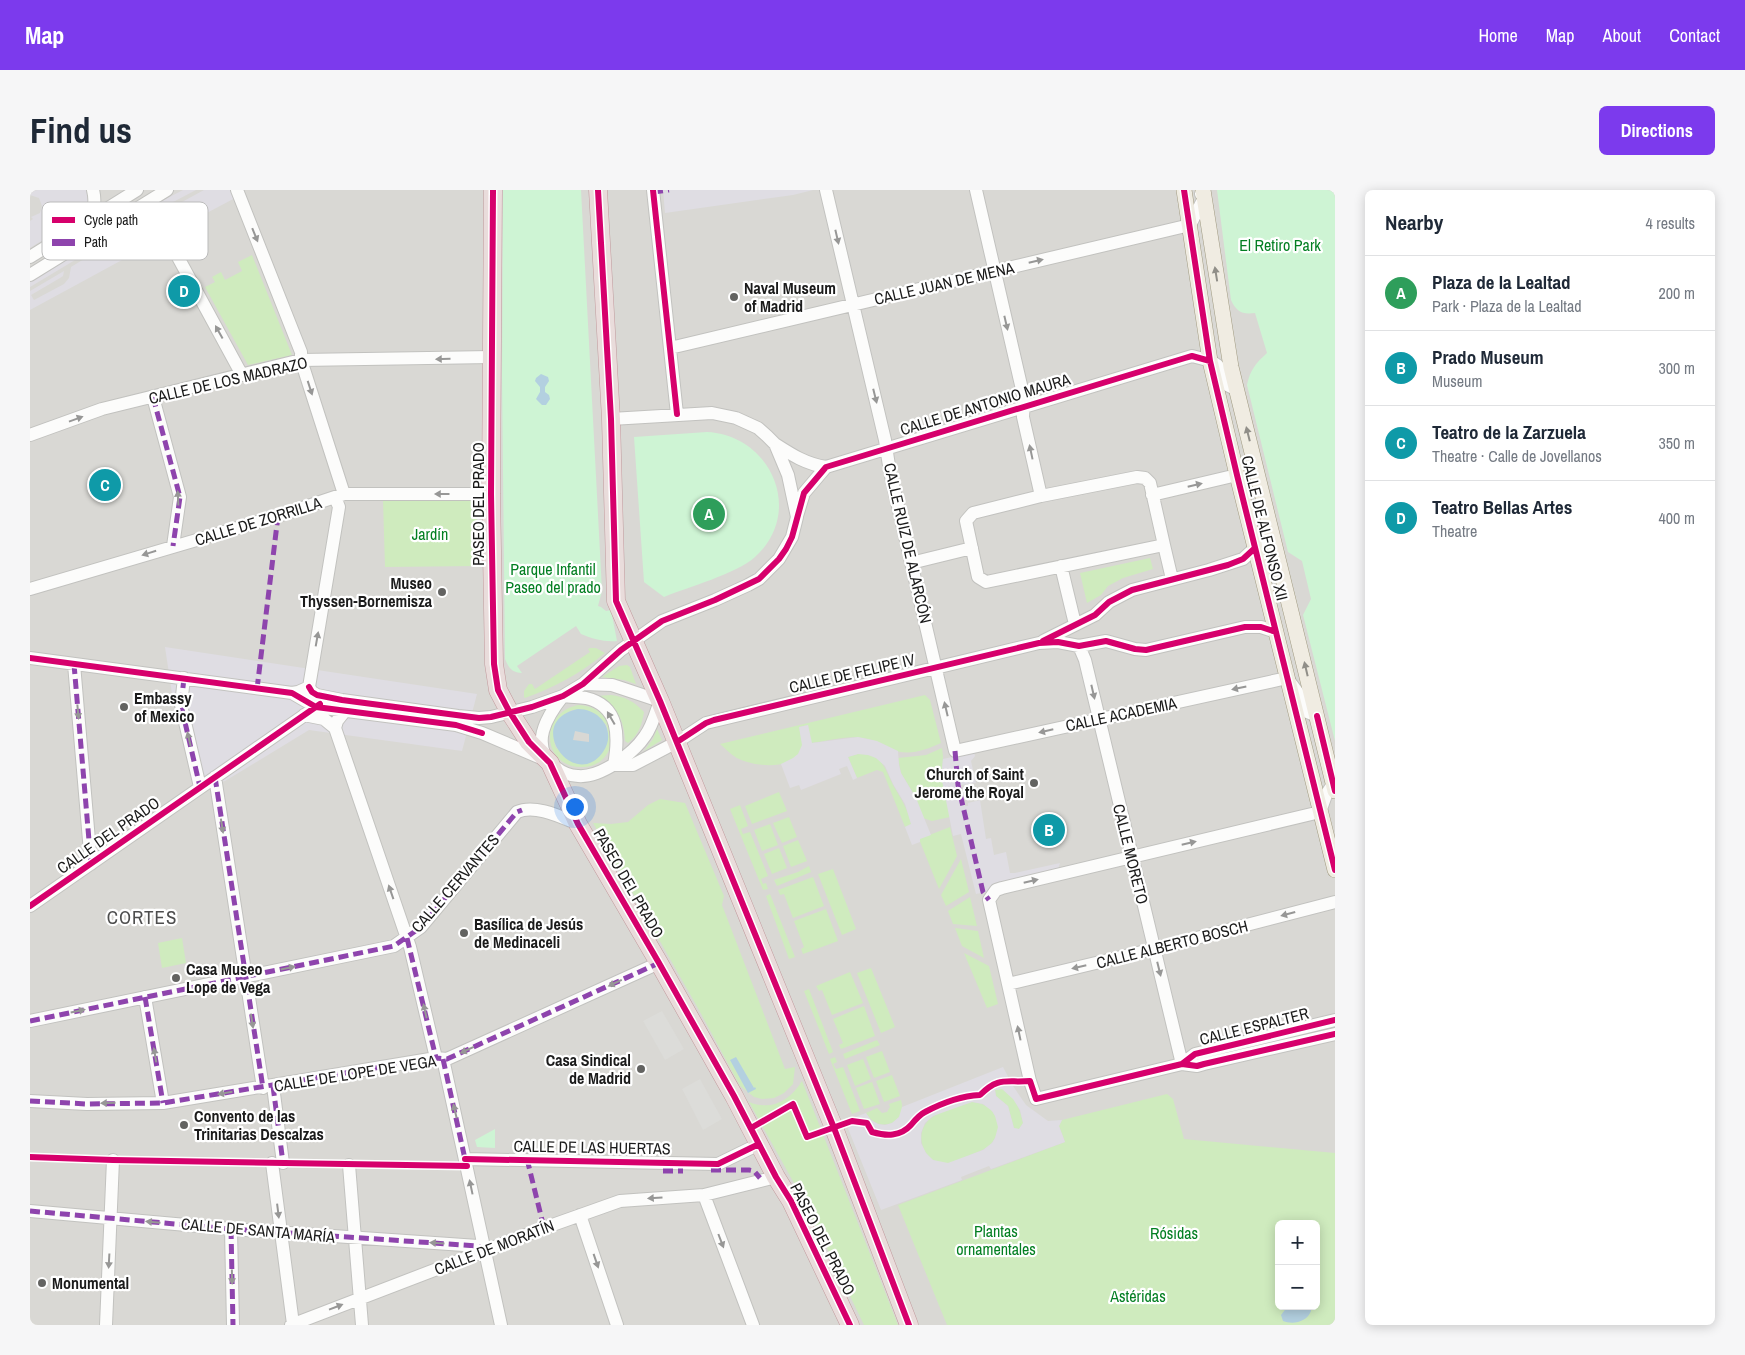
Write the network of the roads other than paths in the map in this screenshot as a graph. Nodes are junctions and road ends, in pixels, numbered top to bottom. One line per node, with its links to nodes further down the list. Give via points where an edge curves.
1 (167, 190): 12 (street)
2 (237, 190): 23 (street, one-way to 23, via 301,352)
3 (493, 190): 22 (highway, PASEO DEL PRADO)
4 (598, 190): 30 (highway)
5 (653, 190): 21 (street)
6 (826, 190): 20 (street, CALLE RUIZ DE ALARCÓN, one-way to 20)
7 (976, 190): 18 (street)
8 (1184, 190): 13 (main road, CALLE DE ALFONSO XII)
9 (130, 191): 11 (street); 12 (street)
10 (1202, 193): 13 (street); 26 (main road, CALLE DE ALFONSO XII, one-way to 10)
11 (115, 202)
12 (148, 202)
13 (1190, 225): 18 (street, CALLE JUAN DE MENA, one-way to 13); 24 (main road, CALLE DE ALFONSO XII)
14 (42, 250): 15 (street)
15 (30, 257)
16 (53, 260): 19 (street)
17 (180, 260): 25 (street, one-way to 17)
18 (994, 271): 20 (street, CALLE JUAN DE MENA); 28 (street, one-way to 28, via 1024,398)
19 (30, 274)
20 (853, 305): 21 (street, CALLE JUAN DE MENA); 33 (street, CALLE RUIZ DE ALARCÓN, one-way to 33)
21 (670, 348): 29 (street)
22 (492, 357): 23 (street, CALLE DE LOS MADRAZO, one-way to 23); 36 (highway, PASEO DEL PRADO)
23 (301, 360): 25 (street, CALLE DE LOS MADRAZO); 37 (street, one-way to 37)
24 (1210, 361): 26 (street, via 1223,371 1226,385); 28 (street, CALLE DE ANTONIO MAURA, via 1192,356); 35 (main road, CALLE DE ALFONSO XII)
25 (242, 375): 27 (street, CALLE DE LOS MADRAZO)
26 (1237, 390): 41 (main road, CALLE DE ALFONSO XII, one-way to 26)
27 (153, 397): 31 (street, CALLE DE LOS MADRAZO, one-way to 27, via 102,409); 43 (street, one-way to 27, via 180,497)
28 (1023, 407): 33 (street, CALLE DE ANTONIO MAURA); 39 (street, one-way to 28)
29 (677, 414): 30 (street); 32 (street, via 712,413 736,418 758,428)
30 (611, 419): 52 (highway, via 615,595)
31 (30, 435)
32 (775, 444): 34 (street, via 796,458); 40 (street, via 788,475)
33 (887, 448): 34 (street, CALLE DE ANTONIO MAURA); 46 (street, CALLE RUIZ DE ALARCÓN)
34 (826, 467): 40 (street, via 804,493)
35 (1237, 475): 38 (street, one-way to 35); 45 (main road, CALLE DE ALFONSO XII)
36 (491, 494): 37 (street, CALLE DE ZORRILLA, one-way to 37); 67 (highway, PASEO DEL PRADO, via 494,664 498,690)
37 (340, 495): 43 (street, CALLE DE ZORRILLA); 61 (street, one-way to 37)
38 (1152, 495): 39 (street, via 1150,483 1137,477); 42 (street)
39 (1041, 496): 44 (street, via 973,513 966,521)
40 (797, 517): 52 (street, via 786,549 759,579 662,621)
41 (1271, 527): 45 (street, CALLE DE FELIPE IV); 69 (main road, CALLE DE ALFONSO XII, one-way to 41)
42 (1164, 545): 47 (street); 48 (street)
43 (173, 546): 49 (street, CALLE DE ZORRILLA, one-way to 49)
44 (972, 548): 46 (street); 47 (street, via 978,577 986,582)
45 (1255, 548): 48 (street, CALLE DE FELIPE IV, via 1243,559); 51 (main road, CALLE DE ALFONSO XII)
46 (911, 563): 57 (street, CALLE RUIZ DE ALARCÓN)
47 (1061, 566): 50 (street)
48 (1172, 579): 50 (street, CALLE DE FELIPE IV, via 1132,590 1109,602 1095,615)
49 (30, 589)
50 (1075, 624): 53 (street, CALLE DE FELIPE IV)
51 (1276, 632): 54 (street, CALLE DE FELIPE IV, via 1261,627 1245,627 1146,650 1106,641); 59 (main road, CALLE DE ALFONSO XII)
52 (634, 641): 60 (street); 64 (highway)
53 (1039, 644): 54 (street, CALLE DE FELIPE IV, via 1058,642); 57 (street, CALLE DE FELIPE IV)
54 (1080, 646): 70 (street, CALLE MORETO, one-way to 70)
55 (30, 658): 56 (street)
56 (74, 664): 58 (street); 82 (street, one-way to 82)
57 (936, 667): 72 (street, CALLE DE FELIPE IV, via 706,723); 73 (street, CALLE RUIZ DE ALARCÓN, one-way to 57)
58 (184, 678): 62 (street); 77 (street, one-way to 58, via 181,705)
59 (1287, 678): 69 (street, via 1304,701 1307,712); 70 (street, CALLE ACADEMIA, one-way to 70); 79 (main road, CALLE DE ALFONSO XII)
60 (583, 684): 63 (street); 64 (street, via 612,685)
61 (309, 687): 62 (street); 65 (street, via 317,695)
62 (292, 693): 66 (street)
63 (563, 696): 67 (street); 74 (street, via 545,722 541,738); 75 (street, one-way to 63, via 617,732 610,713 586,698)
64 (660, 701): 72 (highway); 75 (street, via 645,736)
65 (343, 705): 66 (street, CALLE DEL PRADO, via 327,701); 67 (street, via 479,718); 71 (street); 74 (street, via 482,733)
66 (316, 707): 68 (street, CALLE DEL PRADO)
67 (509, 711): 74 (highway, PASEO DEL PRADO, via 528,742)
68 (304, 715): 71 (street, via 324,718); 76 (street, CALLE DEL PRADO)
69 (1317, 716): 78 (main road, CALLE DE ALFONSO XII)
70 (1099, 719): 73 (street, CALLE ACADEMIA, one-way to 73); 81 (street, CALLE MORETO)
71 (335, 728): 86 (street, one-way to 71)
72 (676, 742): 75 (street, CALLE DE FELIPE IV, via 633,765); 122 (highway, via 834,1128)
73 (955, 751)
74 (550, 763): 75 (street, via 558,770 578,776 594,774); 80 (highway, PASEO DEL PRADO)
75 (614, 765)
76 (215, 777): 77 (street, CALLE DEL PRADO); 89 (street, one-way to 89)
77 (200, 787): 82 (street, CALLE DEL PRADO)
78 (1334, 788): 79 (street, via 1326,795)
79 (1320, 812): 81 (street, one-way to 79); 83 (main road, CALLE DE ALFONSO XII)
80 (578, 824): 86 (street, CALLE CERVANTES, via 540,811 517,812 421,927); 88 (highway, PASEO DEL PRADO)
81 (1132, 857): 87 (street, CALLE MORETO); 90 (street, one-way to 81, via 989,900 996,890)
82 (91, 864): 85 (street, CALLE DEL PRADO)
83 (1335, 870)
84 (1335, 902): 87 (street, CALLE ALBERTO BOSCH, one-way to 87)
85 (30, 906)
86 (407, 938): 89 (street, CALLE CERVANTES, one-way to 86, via 394,946); 95 (street, one-way to 86)
87 (1154, 949): 90 (street, CALLE ALBERTO BOSCH, one-way to 90); 96 (street, CALLE MORETO, one-way to 96)
88 (660, 963): 95 (street, CALLE DE LOPE DE VEGA, one-way to 95, via 452,1058); 100 (highway, PASEO DEL PRADO)
89 (246, 977): 91 (street, CALLE CERVANTES); 97 (street, one-way to 97)
90 (1008, 984): 96 (street, CALLE ESPALTER, one-way to 90, via 1036,1099)
91 (145, 997): 93 (street, CALLE CERVANTES, one-way to 91); 99 (street, one-way to 91)
92 (1335, 1020): 96 (street, CALLE ESPALTER, via 1195,1054)
93 (30, 1021)
94 (1335, 1034): 96 (street, CALLE ESPALTER, via 1197,1066)
95 (439, 1058): 97 (street, CALLE DE LOPE DE VEGA); 101 (street, one-way to 95)
96 (1182, 1064)
97 (268, 1087): 99 (street, CALLE DE LOPE DE VEGA, one-way to 99); 110 (street, one-way to 110, via 278,1163)
98 (30, 1101): 99 (street, CALLE DE LOPE DE VEGA, one-way to 98)
99 (163, 1103)
100 (759, 1144): 101 (street, CALLE DE LAS HUERTAS, via 718,1164); 104 (highway, PASEO DEL PRADO)
101 (465, 1159): 112 (street, one-way to 101)
102 (113, 1160): 108 (street)
103 (349, 1164): 111 (street)
104 (776, 1178): 105 (street, CALLE DE MORATÍN); 121 (highway, PASEO DEL PRADO, via 791,1201)
105 (704, 1195): 107 (street, CALLE DE MORATÍN, one-way to 107, via 620,1201); 120 (street, one-way to 120)
106 (30, 1211): 108 (street, CALLE DE SANTA MARÍA)
107 (580, 1215): 112 (street, CALLE DE MORATÍN); 119 (street, one-way to 119)
108 (111, 1218): 109 (street, CALLE DE SANTA MARÍA, one-way to 108); 114 (street, one-way to 114)
109 (231, 1228): 110 (street, CALLE DE SANTA MARÍA); 115 (street, one-way to 115)
110 (281, 1232): 111 (street, CALLE DE SANTA MARÍA); 116 (street)
111 (355, 1238): 112 (street, CALLE DE SANTA MARÍA, one-way to 111, via 478,1246); 113 (street)
112 (484, 1250): 113 (street, CALLE DE MORATÍN); 118 (street)
113 (360, 1298): 116 (street, CALLE DE MORATÍN, one-way to 113); 117 (street)
114 (106, 1325)
115 (233, 1325)
116 (292, 1325)
117 (362, 1325)
118 (501, 1325)
119 (618, 1325)
120 (753, 1325)
121 (850, 1325)
122 (909, 1325)

